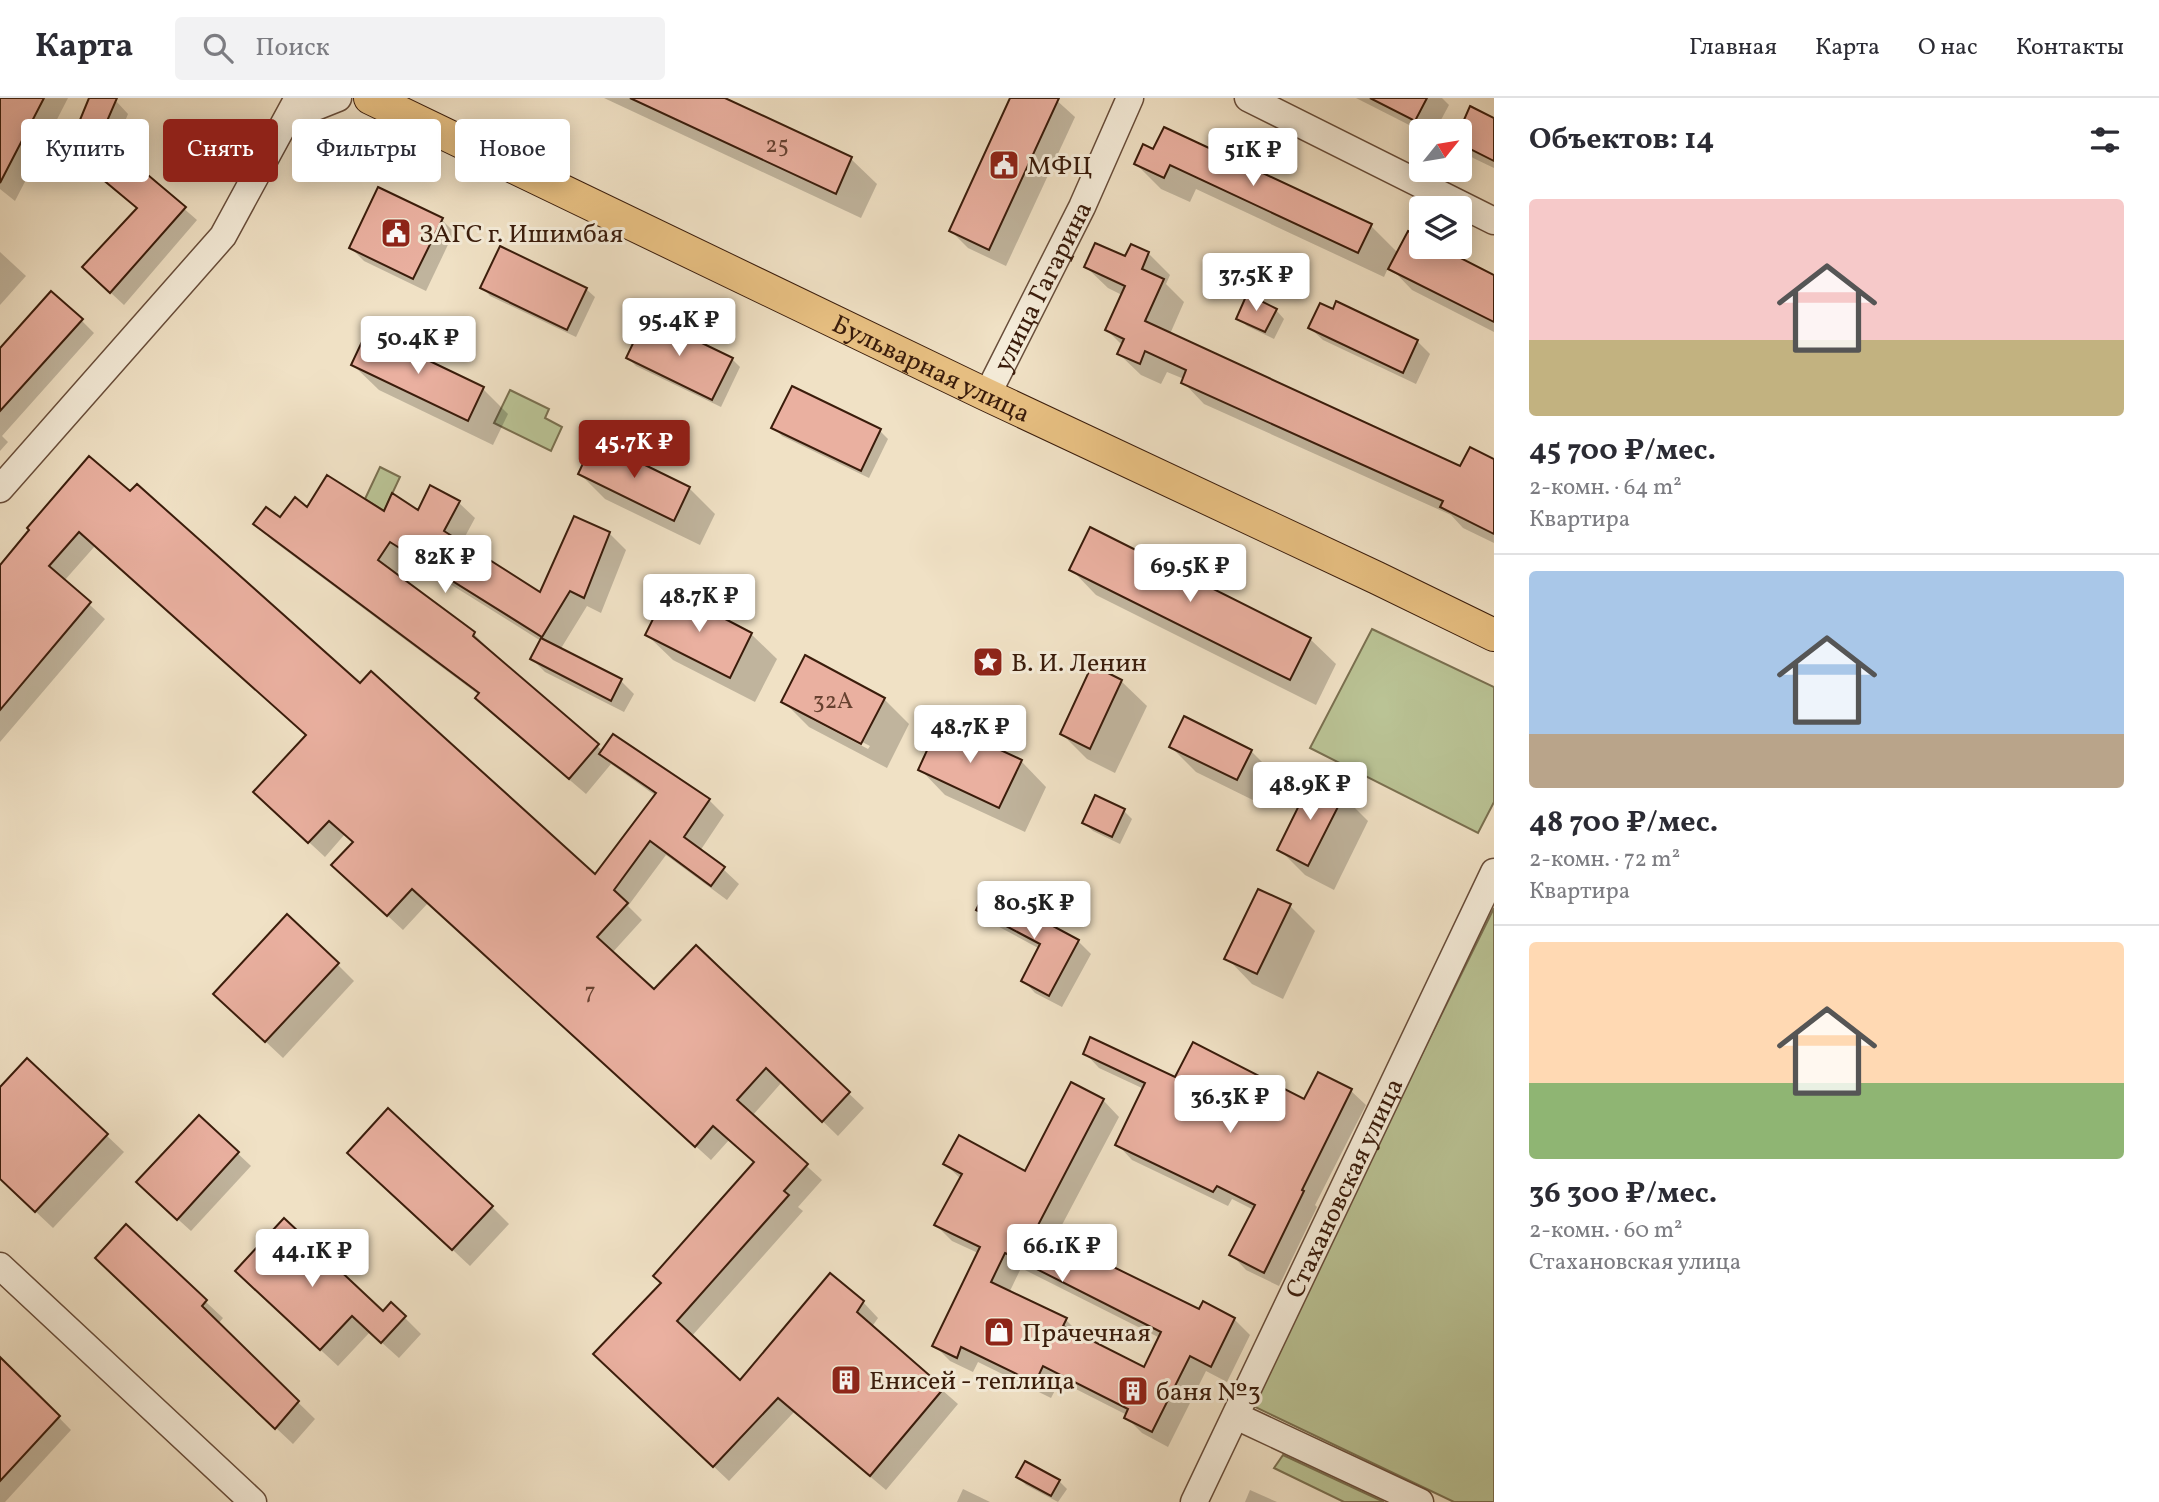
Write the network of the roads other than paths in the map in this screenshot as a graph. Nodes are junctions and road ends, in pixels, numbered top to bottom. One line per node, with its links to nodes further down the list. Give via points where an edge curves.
1 (338, 98): 5 (street)
2 (370, 98): 7 (main road, Бульварная улица)
3 (1130, 98): 7 (street, улица Гагарина, via 1082,207)
4 (1248, 98): 6 (street)
5 (293, 108): 8 (street, via 223,236)
6 (1494, 221)
7 (987, 395): 9 (main road, Бульварная улица)
8 (0, 489)
9 (1494, 635)
10 (1494, 873): 12 (street, Стахановская улица)
11 (0, 1266): 13 (street)
12 (1236, 1416): 14 (street, Стахановская улица); 15 (street)
13 (253, 1502)
14 (1194, 1502)
15 (1420, 1502)

